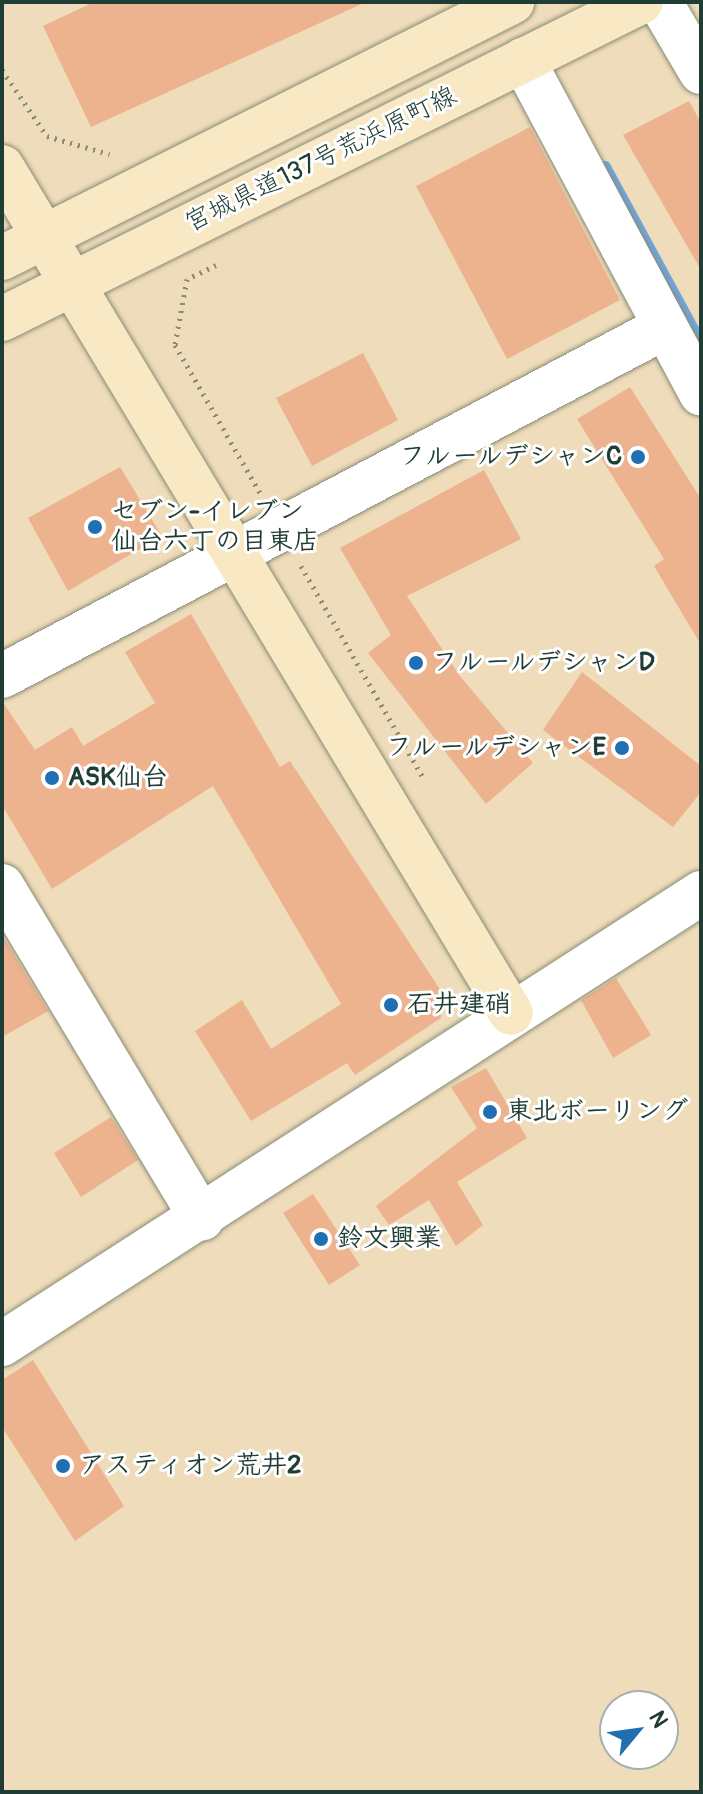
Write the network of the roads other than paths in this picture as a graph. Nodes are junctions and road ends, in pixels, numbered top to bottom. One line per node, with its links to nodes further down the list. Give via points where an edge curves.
1 (641, 2): 4 (main road, 宮城県道137号荒浜原町線)
2 (660, 2): 5 (street)
3 (500, 5): 7 (main road, 宮城県道137号荒浜原町線)
4 (523, 60): 9 (main road, 宮城県道137号荒浜原町線); 11 (street)
5 (701, 72)
6 (2, 167): 7 (main road)
7 (43, 236): 8 (main road, 宮城県道137号荒浜原町線); 9 (main road)
8 (2, 258)
9 (72, 284): 10 (main road, 宮城県道137号荒浜原町線); 13 (main road)
10 (2, 319)
11 (665, 327): 12 (street); 13 (street)
12 (701, 393)
13 (234, 552): 14 (street); 17 (main road)
14 (2, 676)
15 (2, 886): 18 (street)
16 (701, 893): 17 (street)
17 (511, 1013): 18 (street)
18 (202, 1219): 19 (street)
19 (2, 1344)

